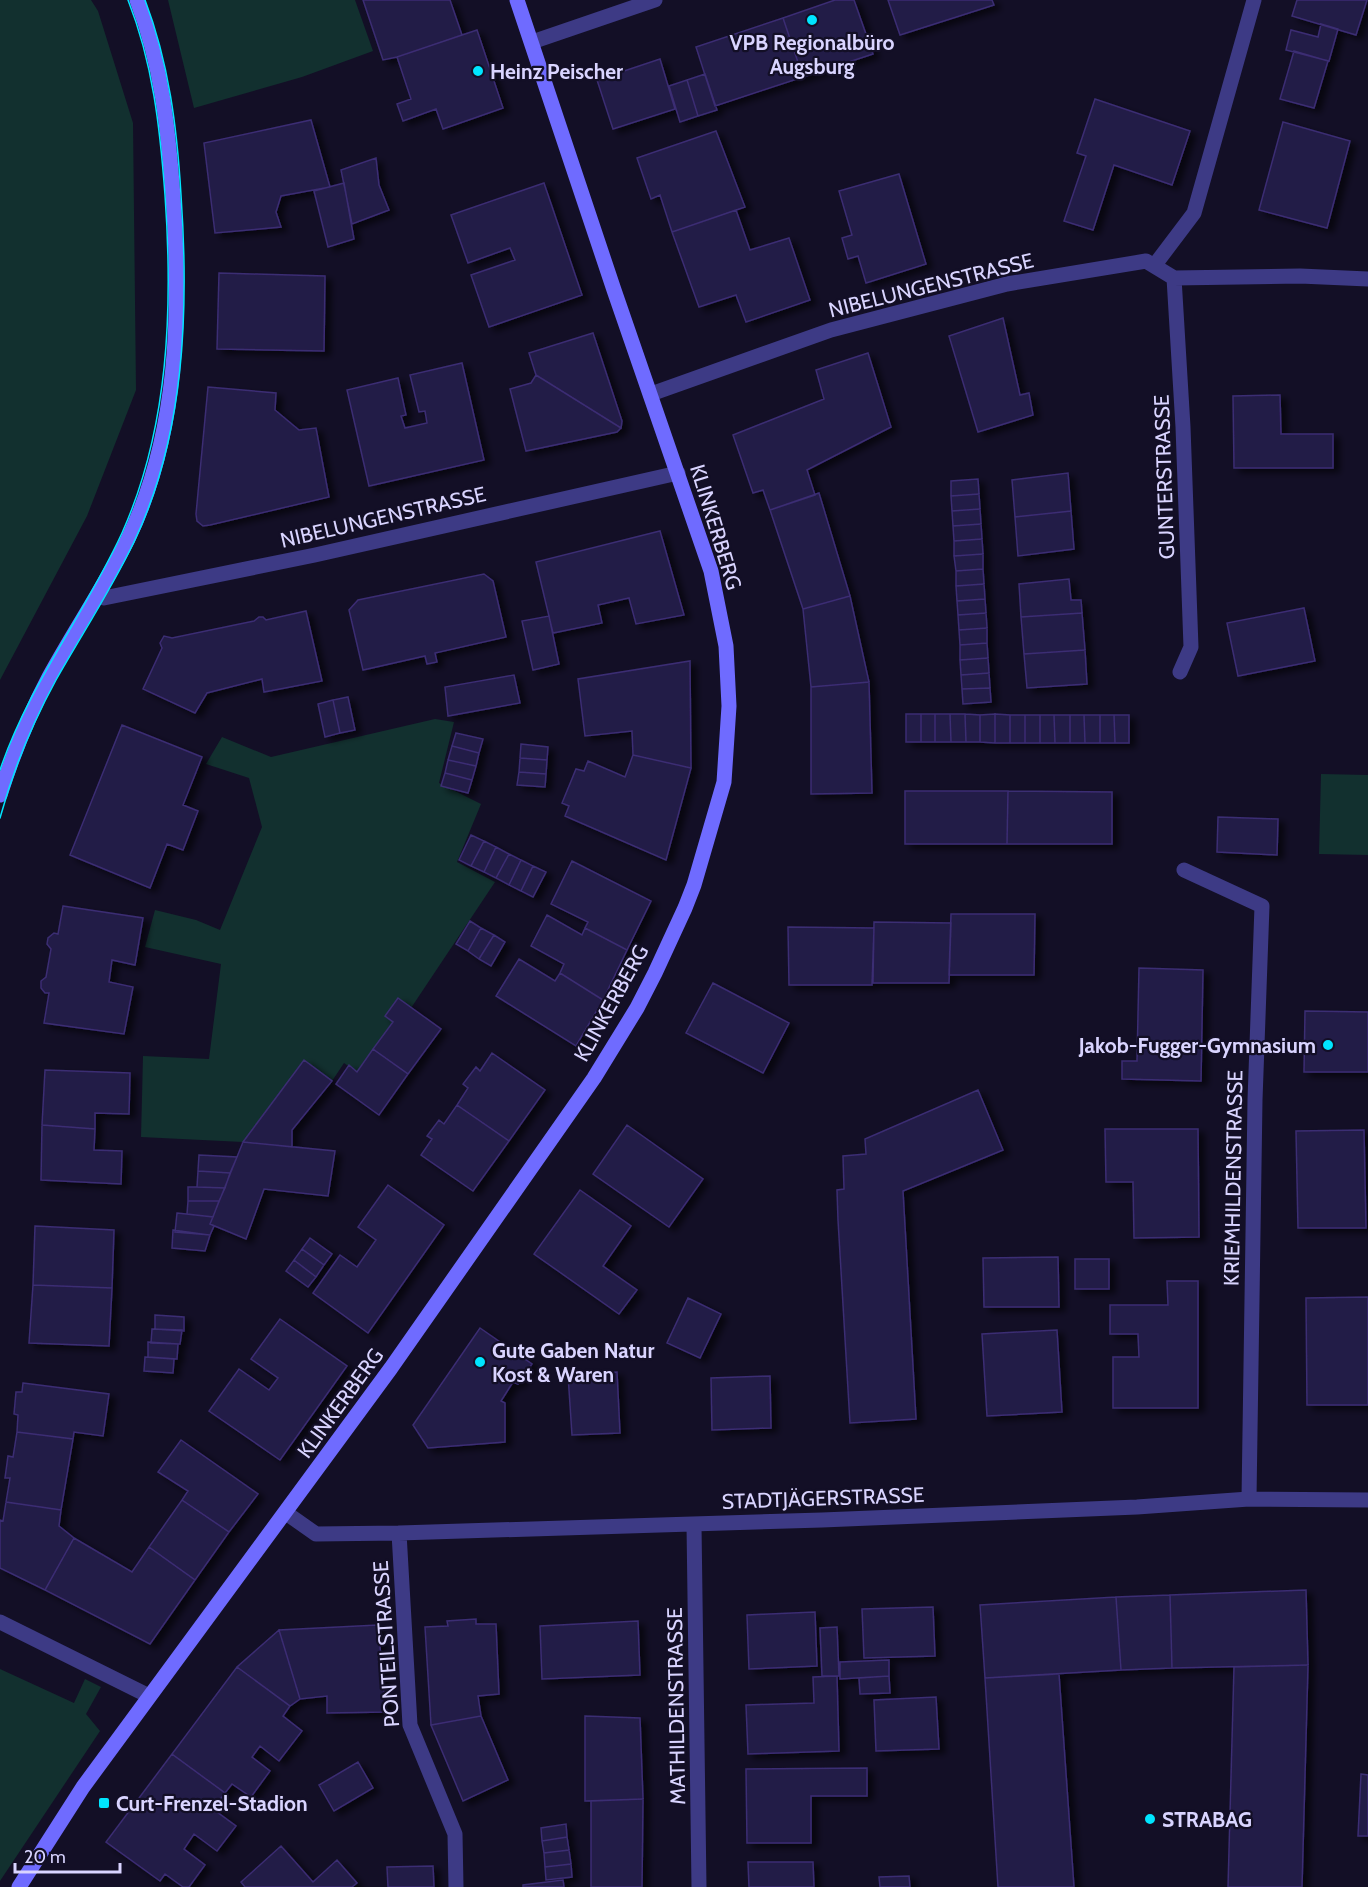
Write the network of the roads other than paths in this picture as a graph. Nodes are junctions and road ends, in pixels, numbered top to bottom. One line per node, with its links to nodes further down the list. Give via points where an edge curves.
1 (138, 0): 11 (main road, via 154,50 165,107 174,212 176,334 156,459 128,538)
2 (518, 0): 5 (main road, KLINKERBERG)
3 (655, 0): 5 (street)
4 (1254, 0): 6 (street, via 1194,213)
5 (532, 42): 9 (main road, KLINKERBERG)
6 (1154, 266): 7 (street, NIBELUNGENSTRASSE); 9 (street, NIBELUNGENSTRASSE, via 1146,261 1007,284 831,330)
7 (1174, 278): 8 (street); 12 (street, GUNTERSTRASSE, via 1191,647)
8 (1368, 279)
9 (651, 394): 10 (main road, KLINKERBERG)
10 (678, 474): 11 (street, NIBELUNGENSTRASSE, via 315,555 104,598); 17 (main road, KLINKERBERG, via 711,571 726,646 729,706 724,782 694,885 651,982 594,1078)
11 (98, 595): 13 (main road, via 49,677)
12 (1180, 672)
13 (0, 795)
14 (1184, 870): 15 (street, KRIEMHILDENSTRASSE, via 1262,906)
15 (1249, 1499): 16 (street, STADTJÄGERSTRASSE); 18 (street, STADTJÄGERSTRASSE)
16 (1368, 1500)
17 (286, 1513): 19 (street, STADTJÄGERSTRASSE, via 316,1534); 21 (main road, KLINKERBERG)
18 (694, 1525): 19 (street, STADTJÄGERSTRASSE); 24 (street, MATHILDENSTRASSE)
19 (399, 1533): 23 (street, PONTEILSTRASSE, via 410,1725 454,1834)
20 (0, 1622): 21 (street)
21 (149, 1696): 22 (main road, KLINKERBERG, via 83,1787)
22 (19, 1887)
23 (456, 1887)
24 (699, 1887)

